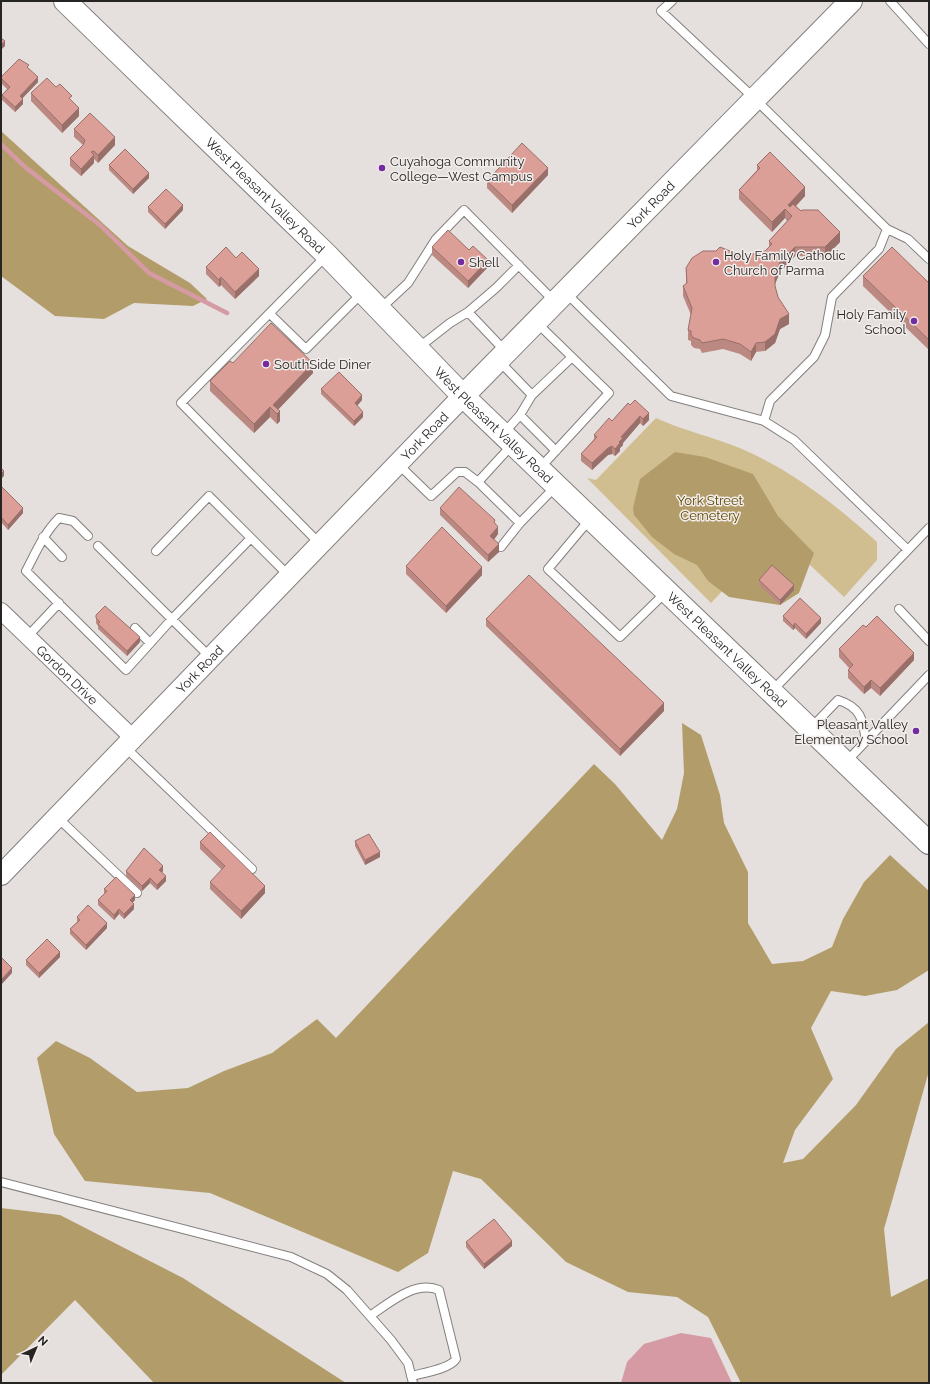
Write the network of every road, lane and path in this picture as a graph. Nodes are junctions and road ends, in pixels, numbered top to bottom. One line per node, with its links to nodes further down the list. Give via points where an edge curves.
1 (65, 1): 8 (main road, West Pleasant Valley Road)
2 (672, 1): 6 (lane, via 661,11)
3 (851, 1): 6 (main road, York Road)
4 (890, 1): 5 (lane)
5 (929, 44)
6 (755, 99): 7 (lane); 12 (main road, York Road)
7 (888, 229): 9 (lane, via 908,239); 23 (lane, via 879,249 832,297 825,335 814,357 770,401)
8 (327, 255): 11 (main road, West Pleasant Valley Road); 15 (lane)
9 (929, 259)
10 (519, 265): 12 (lane); 13 (lane, via 464,210 436,239 408,283); 14 (lane)
11 (362, 293): 13 (main road, West Pleasant Valley Road); 15 (lane, via 306,349)
12 (561, 297): 16 (main road, York Road); 23 (lane, via 671,396)
13 (379, 309): 17 (main road, West Pleasant Valley Road)
14 (468, 312): 17 (lane); 18 (lane)
15 (270, 314): 36 (lane, via 181,403)
16 (536, 322): 18 (main road, York Road); 19 (lane)
17 (418, 348): 20 (main road, West Pleasant Valley Road)
18 (503, 357): 20 (main road, York Road); 21 (lane)
19 (572, 357): 21 (lane); 25 (lane, via 609,393)
20 (464, 396): 24 (main road, West Pleasant Valley Road); 26 (street, York Road)
21 (532, 396): 22 (lane)
22 (520, 415): 24 (lane); 25 (lane)
23 (764, 421): 39 (lane, via 794,440)
24 (508, 439): 27 (main road, West Pleasant Valley Road); 28 (lane)
25 (556, 451): 27 (lane)
26 (398, 464): 28 (lane, via 431,496 457,472 465,472); 36 (street, York Road)
27 (539, 469): 29 (main road, West Pleasant Valley Road)
28 (478, 482): 31 (lane)
29 (556, 486): 30 (main road, West Pleasant Valley Road); 31 (lane)
30 (591, 519): 43 (main road, West Pleasant Valley Road); 43 (lane, via 548,569 620,637)
31 (520, 523): 38 (lane)
32 (929, 528): 39 (lane)
33 (88, 536): 34 (lane, via 73,521 59,518)
34 (43, 538): 41 (lane); 44 (lane, via 26,571)
35 (251, 538): 40 (lane, via 209,496); 42 (lane); 47 (lane)
36 (321, 544): 42 (street, York Road)
37 (98, 546): 47 (lane)
38 (501, 547)
39 (908, 550): 54 (lane)
40 (156, 551)
41 (62, 557)
42 (290, 576): 52 (street, York Road)
43 (667, 591): 54 (main road, West Pleasant Valley Road)
44 (59, 604): 49 (lane); 51 (lane, via 126,670)
45 (899, 608): 50 (lane)
46 (1, 611): 49 (street, Gordon Drive)
47 (171, 620): 51 (lane); 52 (lane)
48 (135, 628): 51 (lane)
49 (28, 636): 57 (street, Gordon Drive)
50 (929, 641)
51 (150, 643)
52 (210, 658): 57 (street, York Road)
53 (929, 675): 56 (lane)
54 (771, 691): 55 (main road, West Pleasant Valley Road)
55 (810, 729): 56 (lane, via 838,700 847,703 857,712 863,721); 58 (main road, West Pleasant Valley Road)
56 (866, 741): 58 (lane)
57 (129, 743): 59 (street, York Road); 61 (lane)
58 (845, 762): 60 (main road, West Pleasant Valley Road)
59 (57, 817): 62 (street, York Road); 63 (lane)
60 (929, 843)
61 (252, 869)
62 (1, 875)
63 (137, 893)
64 (1, 1182): 65 (lane, via 291,1257 327,1274 347,1290)
65 (370, 1316): 66 (lane, via 408,1363); 66 (lane, via 410,1291 431,1287 439,1290 456,1359 454,1363)
66 (412, 1380)

